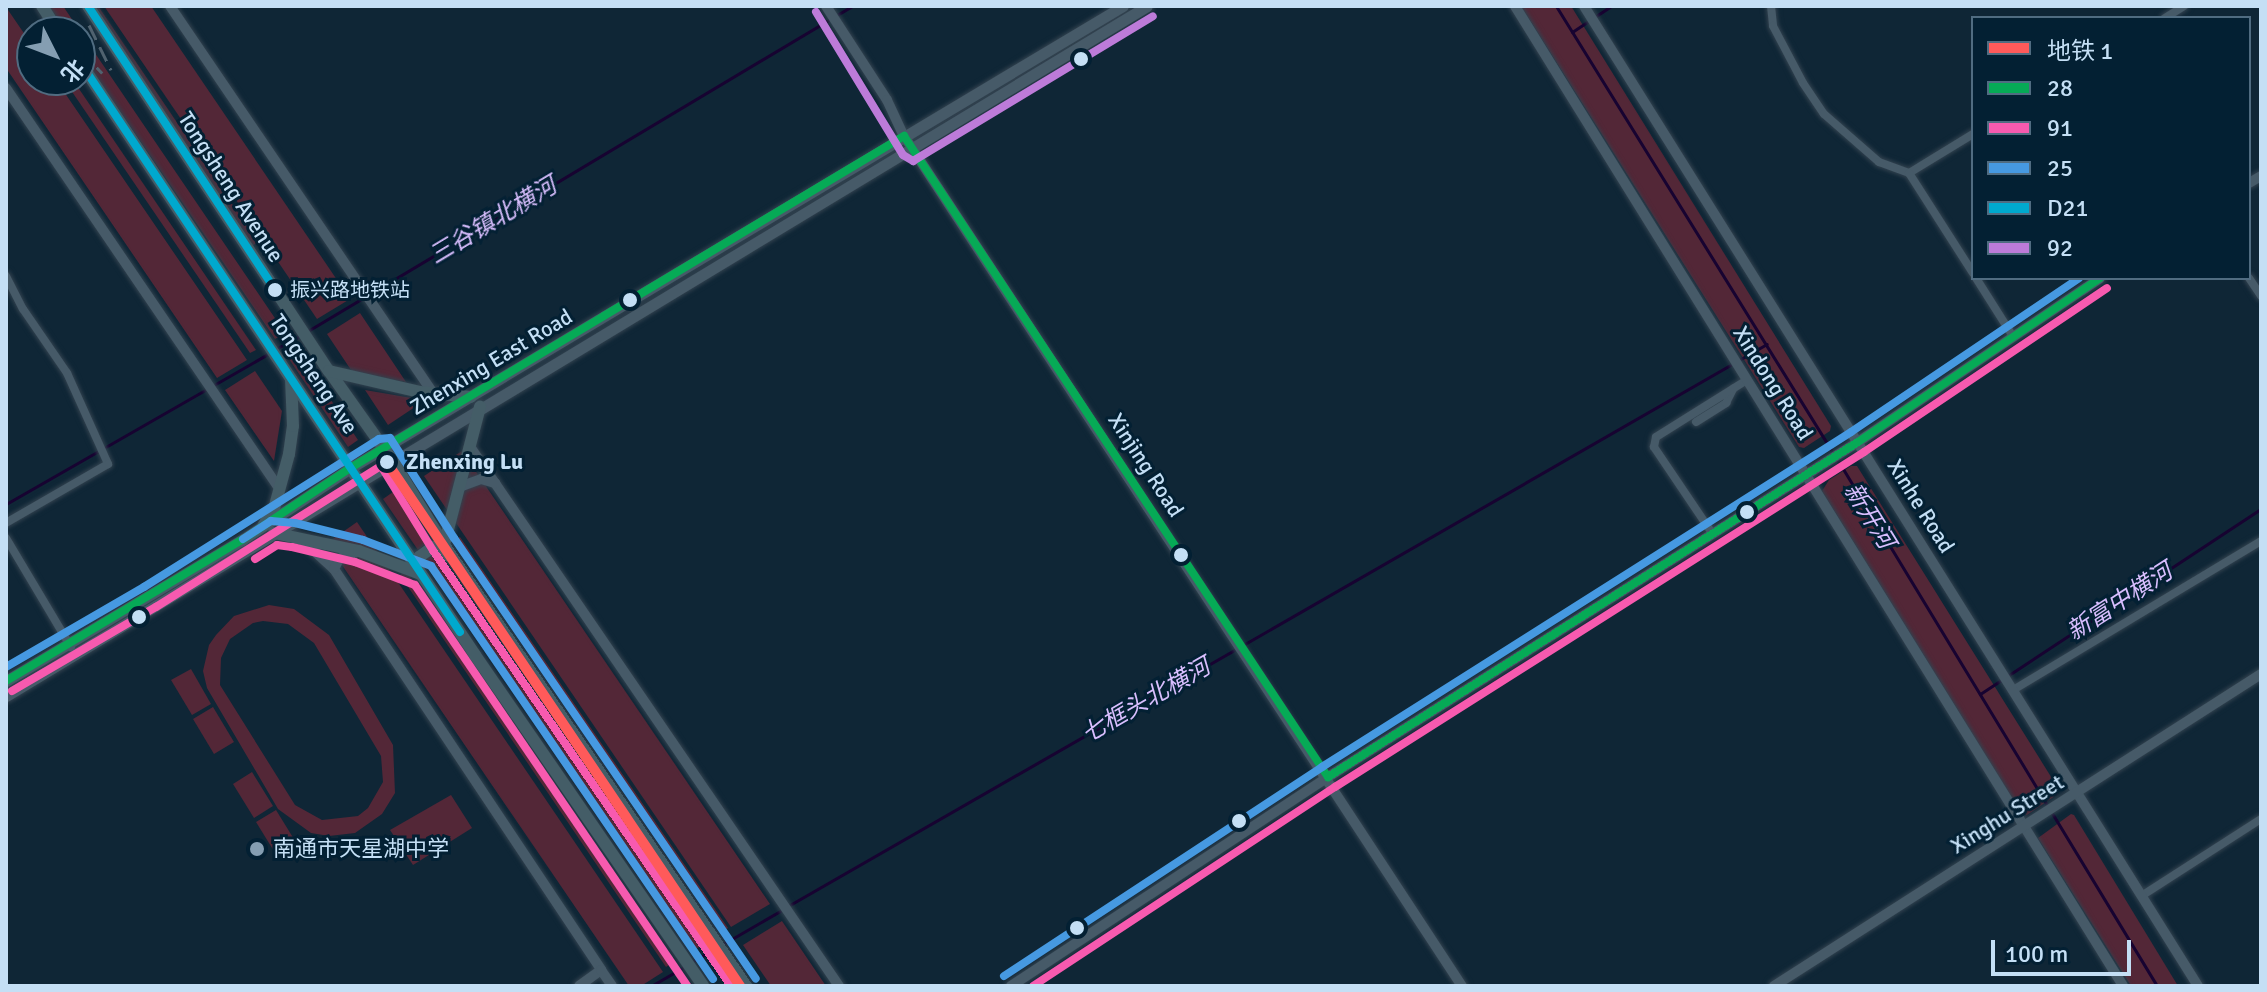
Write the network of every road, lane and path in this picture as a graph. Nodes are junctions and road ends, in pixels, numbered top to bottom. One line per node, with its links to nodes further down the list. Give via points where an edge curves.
1 (88, 6): 20 (main road, Tongsheng Avenue)
2 (170, 6): 24 (street)
3 (1123, 6): 12 (main road, Zhenxing East Road)
4 (1147, 6): 13 (main road, Zhenxing East Road)
5 (1515, 6): 22 (street, Xindong Road)
6 (1771, 6): 14 (street, via 1773,26 1824,114 1879,162)
7 (828, 9): 12 (street, Xinjing Road)
8 (1586, 9): 27 (street, Xinhe Road)
9 (96, 86): 21 (main road, Tongsheng Ave)
10 (6, 88): 35 (street)
11 (1971, 135): 14 (street)
12 (904, 136): 13 (street, Xinjing Road); 25 (main road, Zhenxing East Road)
13 (913, 149): 25 (main road, Zhenxing East Road); 52 (street, Xinjing Road)
14 (1909, 173): 15 (street)
15 (1971, 271)
16 (6, 277): 36 (street, via 67,373 108,464)
17 (1977, 280): 19 (street)
18 (2097, 280): 19 (street)
19 (2012, 335): 27 (street)
20 (329, 371): 24 (main road); 29 (main road, Tongsheng Avenue)
21 (291, 376): 30 (main road, Tongsheng Ave); 35 (main road, via 293,426)
22 (1745, 377): 23 (street); 31 (street, Xindong Road)
23 (1733, 389): 26 (street, via 1726,403); 38 (street, via 1656,437 1654,447)
24 (433, 393): 25 (main road)
25 (476, 402): 28 (main road); 29 (main road, Zhenxing East Road)
26 (1696, 422)
27 (1858, 442): 31 (street); 50 (street, Xinhe Road)
28 (471, 448): 33 (street); 34 (main road)
29 (388, 454): 30 (main road, Zhenxing East Road); 32 (main road, Zhenxing East Road); 42 (main road, Tongsheng Avenue)
30 (352, 467): 32 (main road, Tongsheng Ave); 37 (main road, Zhenxing East Road)
31 (1806, 474): 38 (street); 55 (street, Xindong Road)
32 (361, 479): 37 (main road, Zhenxing East Road); 46 (main road, Tongsheng Ave)
33 (495, 483): 34 (street, via 481,479); 62 (street)
34 (462, 486): 42 (main road)
35 (280, 489): 37 (main road)
36 (6, 523)
37 (269, 529): 39 (main road); 47 (main road, Zhenxing East Road)
38 (1712, 533): 52 (street)
39 (298, 536): 43 (main road); 45 (street)
40 (6, 538): 47 (street)
41 (2261, 541): 50 (street)
42 (444, 545): 44 (main road, Tongsheng Avenue)
43 (359, 551): 45 (street, via 339,559); 46 (main road)
44 (454, 560): 46 (main road, via 433,547 419,557); 58 (main road, Tongsheng Avenue)
45 (334, 569): 57 (street)
46 (421, 571): 61 (main road, Tongsheng Ave)
47 (72, 649): 49 (main road, Zhenxing East Road); 51 (main road, Zhenxing East Road)
48 (2261, 674): 53 (street, Xinghu Street)
49 (6, 681)
50 (2011, 686): 53 (street, Xinhe Road)
51 (6, 696)
52 (1328, 777): 63 (street); 64 (street, Xinjing Road)
53 (2078, 793): 55 (street, Xinghu Street); 56 (street, Xinhe Road)
54 (2261, 819): 56 (street)
55 (2025, 826): 65 (street, Xinghu Street); 66 (street, Xindong Road)
56 (2143, 895): 67 (street, Xinhe Road)
57 (602, 972): 59 (street); 60 (street)
58 (742, 981)
59 (579, 986)
60 (612, 986)
61 (703, 986)
62 (839, 986)
63 (1011, 986)
64 (1462, 986)
65 (1774, 986)
66 (2123, 986)
67 (2198, 986)

